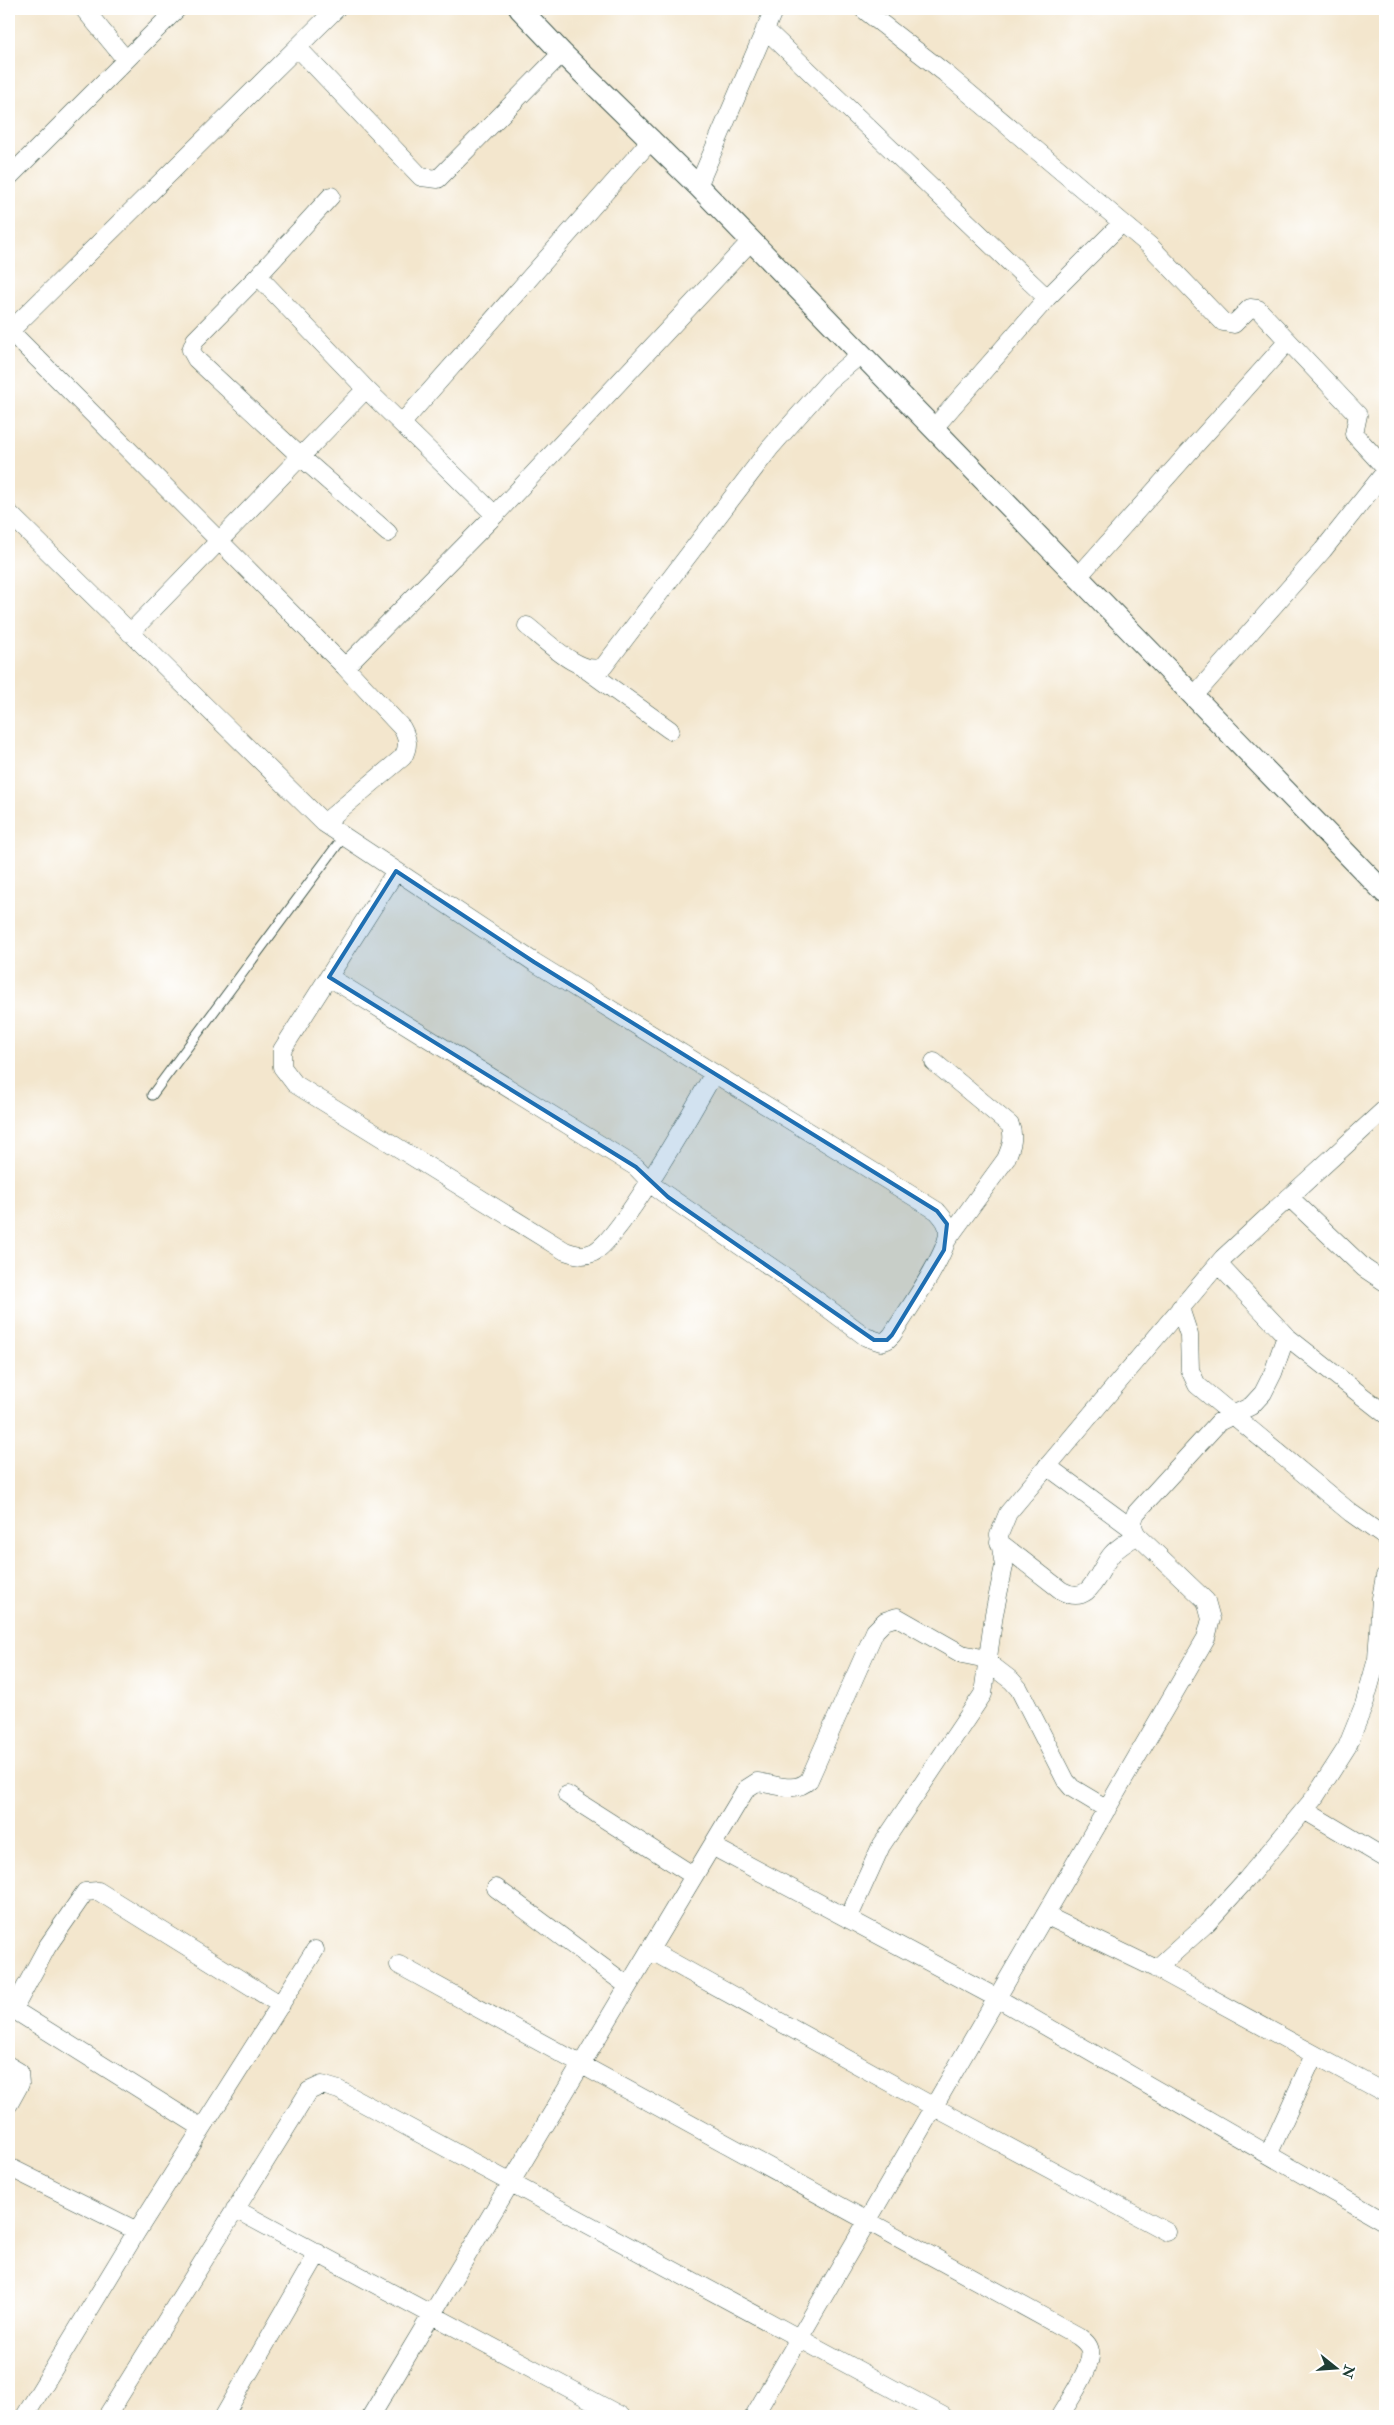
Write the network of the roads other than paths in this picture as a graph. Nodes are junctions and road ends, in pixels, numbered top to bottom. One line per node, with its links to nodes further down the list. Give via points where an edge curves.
1 (84, 9): 10 (street)
2 (177, 9): 10 (street)
3 (336, 9): 8 (street)
4 (520, 9): 9 (street)
5 (774, 9): 7 (street)
6 (863, 9): 15 (street, via 945,73)
7 (766, 29): 13 (street); 18 (street)
8 (297, 47): 9 (street, via 421,177 429,180 438,179); 19 (street)
9 (562, 53): 11 (street)
10 (126, 60): 12 (street)
11 (652, 139): 13 (street); 23 (street)
12 (9, 177)
13 (698, 186): 16 (street)
14 (331, 196): 17 (street)
15 (1122, 222): 18 (street); 20 (street, via 1150,246 1223,322 1234,324 1253,307)
16 (751, 241): 21 (street); 29 (street)
17 (258, 276): 22 (street); 25 (street, via 195,340 192,350 196,359)
18 (1047, 298): 24 (street)
19 (9, 332): 31 (street)
20 (1288, 341): 26 (street, via 1358,415 1354,434); 32 (street)
21 (861, 354): 24 (street); 36 (street, via 829,381 770,448 612,658 598,670)
22 (366, 389): 23 (street); 25 (street)
23 (402, 423): 29 (street)
24 (933, 429): 32 (street)
25 (301, 457): 30 (street); 31 (street)
26 (1385, 468)
27 (1385, 472): 37 (street, via 1323,550)
28 (9, 513): 34 (street)
29 (495, 514): 35 (street)
30 (388, 533)
31 (219, 541): 34 (street); 35 (street)
32 (1077, 578): 37 (street)
33 (527, 626): 36 (street)
34 (130, 633): 39 (street)
35 (345, 667): 39 (street, via 402,728 408,739 407,749 396,765)
36 (584, 668): 38 (street)
37 (1193, 697): 42 (street)
38 (670, 730)
39 (324, 823): 40 (street)
40 (344, 836): 41 (street); 46 (lane)
41 (396, 871): 43 (street); 45 (street, via 534,962)
42 (1385, 893)
43 (329, 976): 48 (street, via 636,1167); 48 (street, via 282,1050 282,1067 295,1084 565,1251 580,1255 592,1253 607,1243)
44 (934, 1062): 50 (street, via 1010,1126 1013,1133 1006,1159)
45 (714, 1073): 48 (street); 50 (street, via 937,1212 947,1224)
46 (152, 1095)
47 (1385, 1110): 49 (street)
48 (650, 1181): 50 (street, via 668,1197 874,1340 888,1340 892,1335)
49 (1290, 1197): 51 (street); 52 (street, via 1364,1268)
50 (947, 1240)
51 (1218, 1264): 53 (street); 54 (street)
52 (1385, 1282)
53 (1180, 1308): 56 (street, via 1189,1334 1193,1380); 57 (street)
54 (1286, 1336): 55 (street); 56 (street, via 1263,1393 1251,1406)
55 (1385, 1414)
56 (1235, 1415): 58 (street, via 1219,1422 1136,1513 1132,1524); 59 (street)
57 (1047, 1466): 58 (street); 60 (street, via 1008,1513)
58 (1135, 1532): 60 (street, via 1112,1554 1090,1589 1079,1596 1070,1596 1062,1591); 64 (street, via 1206,1601 1211,1619 1206,1638)
59 (1385, 1537)
60 (999, 1542): 62 (street, via 1004,1566)
61 (1385, 1576): 65 (street, via 1377,1660 1364,1706 1347,1747)
62 (989, 1662): 64 (street, via 1019,1689 1060,1771 1072,1788); 66 (street, via 962,1654 897,1618 885,1621 875,1631 809,1780 793,1788 752,1784); 71 (street, via 986,1684 978,1705 881,1846)
63 (567, 1795): 68 (street)
64 (1107, 1809): 70 (street)
65 (1304, 1810): 67 (street); 75 (street, via 1207,1923)
66 (712, 1846): 68 (street); 71 (street)
67 (1385, 1858)
68 (694, 1876): 73 (street)
69 (496, 1888): 76 (street)
70 (1045, 1915): 75 (street); 77 (street)
71 (848, 1919): 77 (street)
72 (315, 1950): 78 (street)
73 (650, 1950): 76 (street); 85 (street)
74 (398, 1965): 82 (street)
75 (1156, 1969): 80 (street)
76 (628, 1986): 82 (street)
77 (997, 1998): 85 (street); 87 (street)
78 (280, 2005): 79 (street, via 93,1890 85,1892 47,1947 18,2001); 86 (street)
79 (10, 2008): 86 (street)
80 (1314, 2055): 83 (street); 87 (street)
81 (9, 2066): 84 (street, via 19,2072 20,2078)
82 (580, 2066): 89 (street); 91 (street)
83 (1385, 2093)
84 (9, 2104)
85 (934, 2107): 91 (street); 94 (street)
86 (202, 2128): 93 (street)
87 (1269, 2153): 92 (street)
88 (9, 2167): 93 (street)
89 (510, 2184): 90 (street, via 339,2090 322,2085 309,2091); 96 (street); 97 (street)
90 (236, 2209): 95 (street); 99 (street)
91 (868, 2220): 97 (street); 105 (street, via 1086,2343 1090,2351 1089,2362)
92 (1385, 2222)
93 (137, 2231): 98 (street)
94 (1167, 2232)
95 (318, 2253): 96 (street); 100 (street)
96 (431, 2315): 101 (street); 102 (street)
97 (799, 2340): 103 (street); 104 (street)
98 (25, 2416)
99 (107, 2416)
100 (224, 2416)
101 (371, 2416)
102 (621, 2416)
103 (754, 2416)
104 (943, 2416)
105 (1060, 2416)

